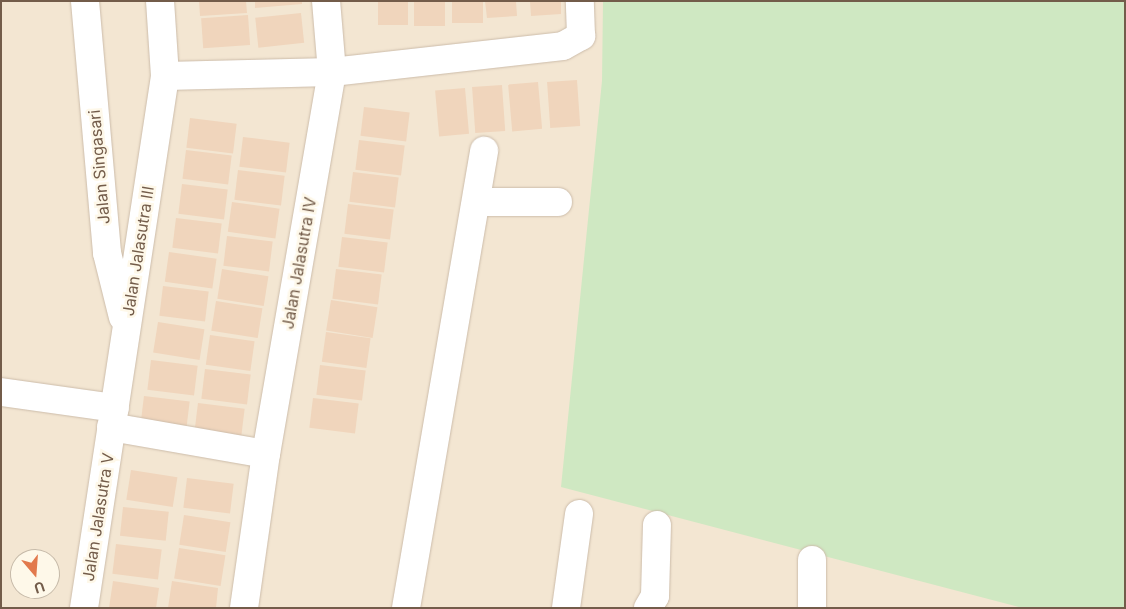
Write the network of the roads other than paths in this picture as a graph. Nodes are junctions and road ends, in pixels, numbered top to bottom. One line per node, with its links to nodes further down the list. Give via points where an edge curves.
1 (85, 1): 10 (street, Jalan Singasari, via 107,253)
2 (160, 1): 6 (street, Jalan Jalasutra III)
3 (326, 1): 5 (street, Jalan Jalasutra IV)
4 (580, 1): 5 (street, via 582,36 563,46)
5 (332, 72): 6 (street); 13 (street, Jalan Jalasutra IV)
6 (165, 76): 10 (street, Jalan Jalasutra III)
7 (484, 151): 8 (street)
8 (476, 202): 9 (street); 20 (street)
9 (558, 202)
10 (126, 330): 12 (street, Jalan Jalasutra III)
11 (1, 392): 12 (street)
12 (113, 417): 13 (street); 18 (street, Jalan Jalasutra V)
13 (266, 454): 19 (street, Jalan Jalasutra IV)
14 (579, 514): 17 (street)
15 (657, 525): 21 (street, via 655,596)
16 (812, 560): 22 (street)
17 (568, 607)
18 (84, 608)
19 (244, 608)
20 (406, 608)
21 (648, 608)
22 (812, 608)

